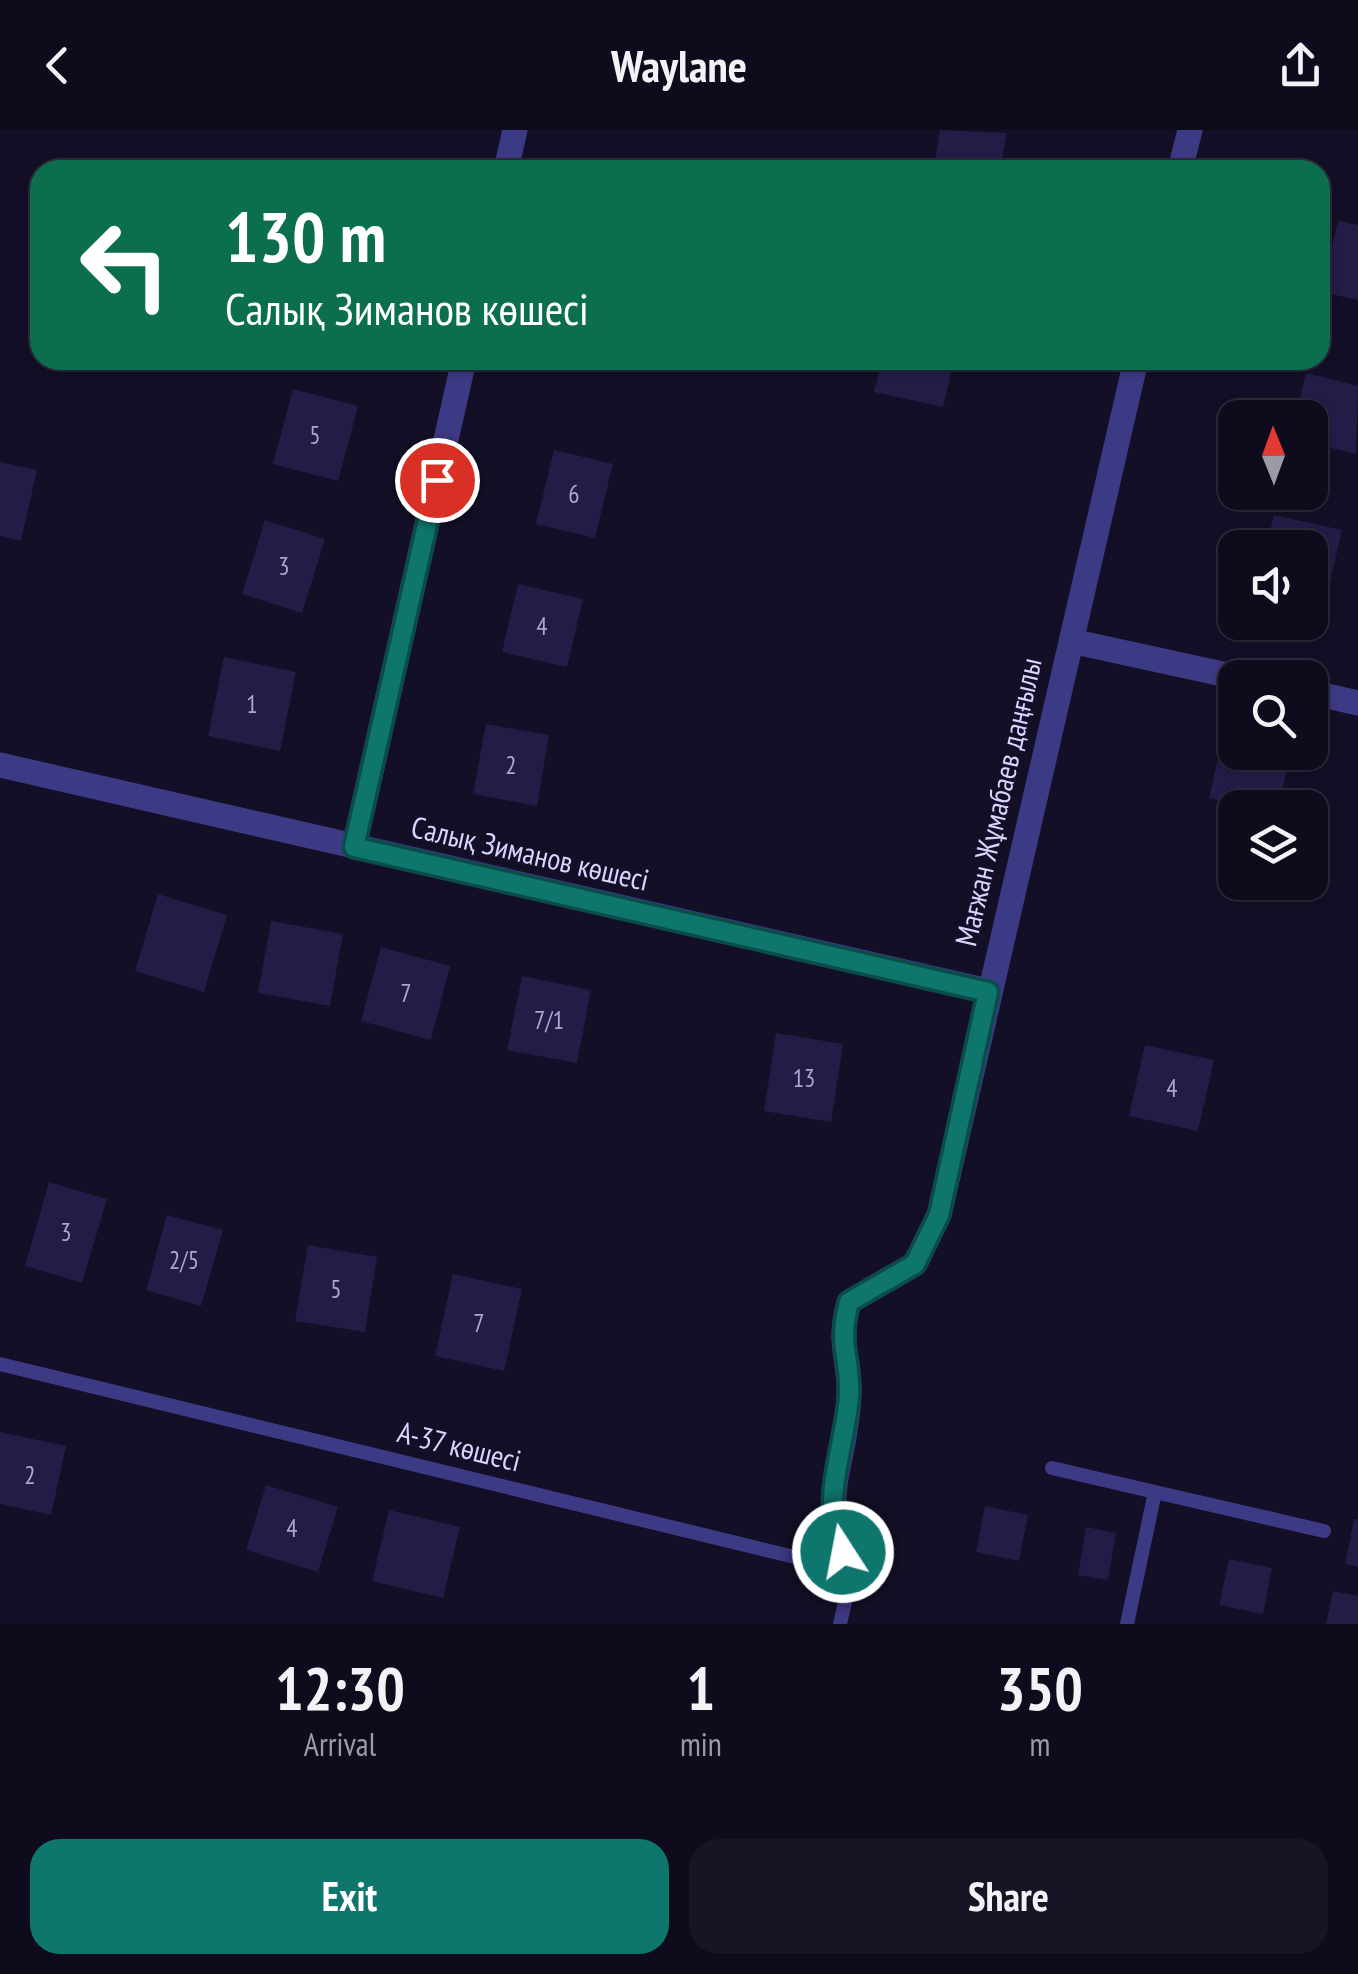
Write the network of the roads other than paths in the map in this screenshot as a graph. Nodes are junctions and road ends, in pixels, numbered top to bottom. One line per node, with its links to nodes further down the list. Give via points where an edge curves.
1 (515, 130): 3 (street)
2 (1190, 130): 4 (street)
3 (508, 160)
4 (1182, 160)
5 (462, 370): 12 (street)
6 (1134, 370): 7 (street, Мағжан Жұмабаев даңғылы)
7 (1071, 642): 8 (street); 13 (street, Мағжан Жұмабаев даңғылы)
8 (1218, 673)
9 (1328, 696): 10 (street)
10 (1358, 702)
11 (0, 764): 12 (street, Салық Зиманов көшесі)
12 (354, 847): 13 (street, Салық Зиманов көшесі)
13 (988, 992): 18 (street, Мағжан Жұмабаев даңғылы, via 939,1215 915,1264 849,1302 841,1332 849,1395 833,1484 834,1533)
14 (0, 1364): 18 (lane, А-37 көшесі)
15 (1052, 1468): 16 (lane)
16 (1155, 1492): 17 (lane); 20 (lane)
17 (1324, 1531)
18 (852, 1571): 19 (lane)
19 (840, 1624)
20 (1127, 1624)

